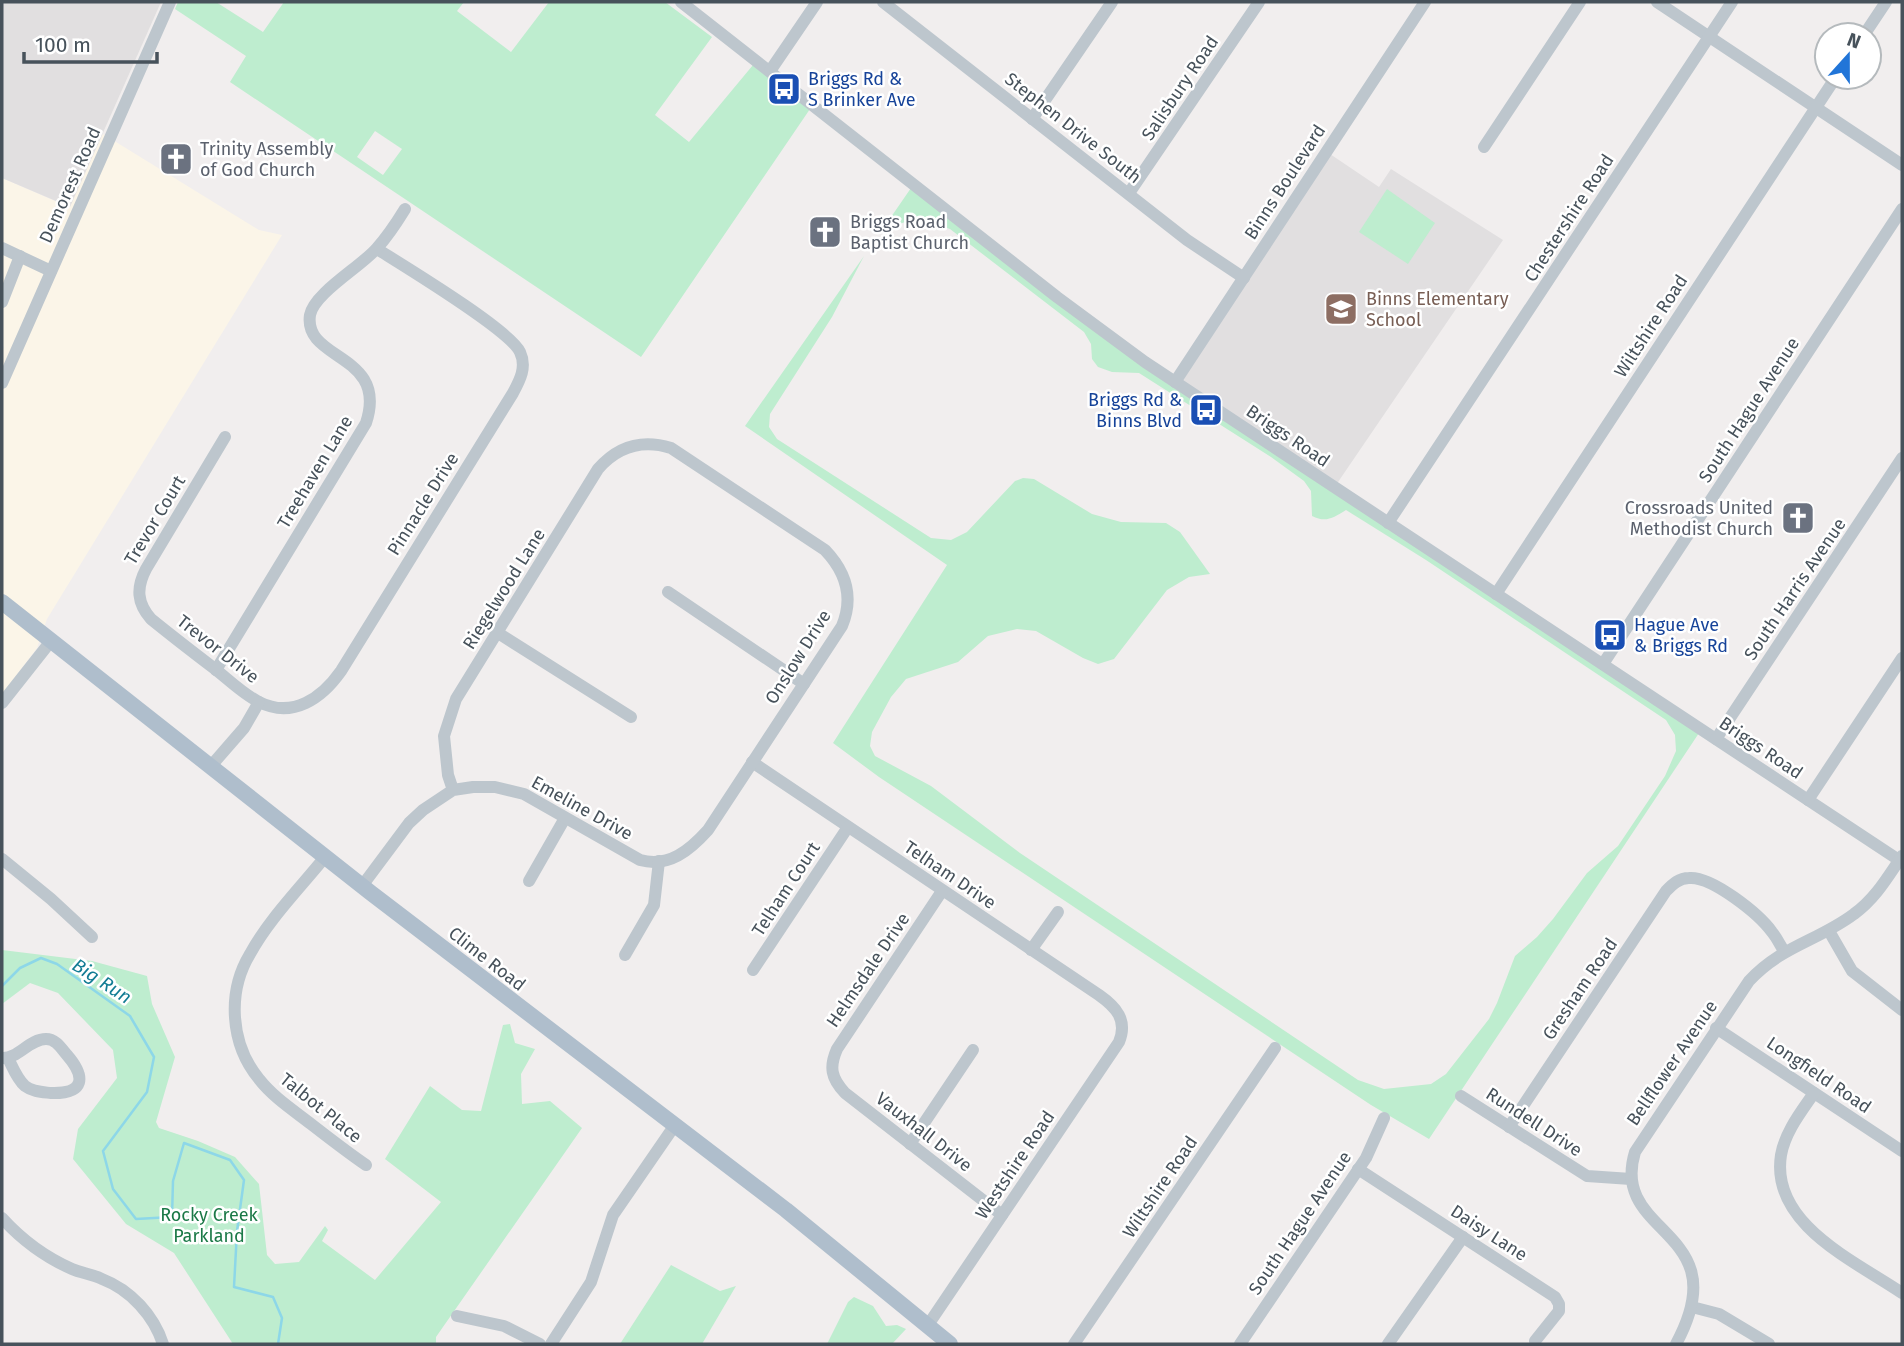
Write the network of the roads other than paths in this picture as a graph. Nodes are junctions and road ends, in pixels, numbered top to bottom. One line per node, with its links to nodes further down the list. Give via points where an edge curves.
1 (170, 2): 26 (street, Demorest Road)
2 (681, 2): 14 (street, Briggs Road)
3 (817, 2): 14 (street)
4 (883, 2): 17 (street, Stephen Drive South)
5 (1112, 2): 17 (street)
6 (1259, 2): 20 (street, Salisbury Road)
7 (1425, 2): 27 (street, Binns Boulevard)
8 (1580, 2): 18 (street)
9 (1657, 2): 13 (street)
10 (1732, 2): 13 (street, Chestershire Road)
11 (1886, 2): 12 (street)
12 (1873, 21)
13 (1710, 37): 16 (street); 34 (street, Chestershire Road)
14 (770, 71): 29 (street, Briggs Road, via 1083,317)
15 (1827, 91): 16 (street, Wiltshire Road)
16 (1816, 108): 19 (street); 36 (street, Wiltshire Road)
17 (1032, 119): 20 (street, Stephen Drive South)
18 (1484, 147)
19 (1902, 165)
20 (1129, 193): 27 (street, Stephen Drive South)
21 (405, 209): 24 (street, Treehaven Lane)
22 (1902, 209): 42 (street, South Hague Avenue)
23 (2, 248): 25 (street)
24 (377, 249): 43 (street, Treehaven Lane, via 322,295 310,318 319,340 366,381 371,407 366,423); 45 (street, Pinnacle Drive, via 503,333 520,352 521,378 329,688 286,708)
25 (20, 256): 26 (street); 28 (street)
26 (51, 271): 30 (street, Demorest Road)
27 (1244, 278): 29 (street, Binns Boulevard)
28 (2, 302)
29 (1175, 382): 34 (street, Briggs Road)
30 (2, 383)
31 (225, 437): 38 (street, Trevor Court, via 139,582 142,609)
32 (650, 444): 39 (street, Riegelwood Lane, via 629,446 598,469); 44 (street, Onslow Drive, via 682,454 825,550 836,562 848,592 845,618)
33 (1902, 458): 48 (street, South Harris Avenue)
34 (1388, 523): 36 (street, Briggs Road)
35 (668, 592): 44 (street)
36 (1496, 594): 42 (street, Briggs Road)
37 (2, 602): 40 (main road, Clime Road)
38 (155, 622): 43 (street, Trevor Drive)
39 (498, 633): 47 (street); 51 (street, Riegelwood Lane, via 456,699 444,736)
40 (51, 641): 46 (street); 50 (main road, Clime Road)
41 (1902, 658): 52 (street)
42 (1602, 664): 48 (street, Briggs Road)
43 (216, 670): 45 (street, Trevor Drive)
44 (804, 684): 49 (street, Onslow Drive)
45 (259, 702): 50 (street, via 244,728)
46 (2, 703)
47 (631, 717)
48 (1716, 739): 52 (street, Briggs Road)
49 (752, 762): 54 (street, Telham Drive); 58 (street, Onslow Drive, via 694,846)
50 (211, 766): 55 (main road, Clime Road)
51 (453, 790): 53 (street, Emeline Drive, via 512,790); 60 (street, via 409,823)
52 (1808, 800): 57 (street, Briggs Road)
53 (565, 818): 58 (street, Emeline Drive, via 633,857); 59 (street)
54 (848, 827): 61 (street, Telham Drive); 68 (street, Telham Court)
55 (325, 857): 60 (main road, Clime Road); 83 (street, Talbot Place, via 248,957 237,986 236,1023 247,1061 267,1088)
56 (2, 859): 64 (street)
57 (1901, 860): 63 (street, Bellflower Avenue, via 1867,904)
58 (659, 861): 67 (street, via 654,905)
59 (528, 881)
60 (362, 886): 79 (main road, Clime Road)
61 (942, 891): 65 (street, Telham Drive); 75 (street, Helmsdale Drive, via 837,1049)
62 (1058, 912): 65 (street)
63 (1829, 931): 66 (street, Bellflower Avenue); 69 (street, via 1852,971)
64 (92, 937)
65 (1031, 950): 70 (street, Telham Drive, via 1107,1001)
66 (1784, 951): 71 (street, Bellflower Avenue, via 1749,981); 80 (street, Gresham Road, via 1772,932 1741,903 1707,881 1687,877 1675,882)
67 (625, 955)
68 (753, 970)
69 (1902, 1010)
70 (1123, 1022): 86 (street, Westshire Road, via 1119,1042)
71 (1716, 1028): 76 (street, Longfield Road); 85 (street, Bellflower Avenue, via 1638,1144)
72 (1275, 1048): 98 (street, Wiltshire Road)
73 (973, 1051): 81 (street)
74 (5, 1058): 74 (street, via 35,1042 57,1042 78,1068 79,1084 65,1093 39,1092 26,1087)
75 (831, 1072): 81 (street, Vauxhall Drive, via 845,1093)
76 (1814, 1093): 82 (street, Longfield Road); 89 (street, via 1793,1125 1782,1154 1780,1174 1788,1204 1816,1235)
77 (1461, 1096): 80 (street, Rundell Drive)
78 (1384, 1118): 84 (street, South Hague Avenue)
79 (675, 1125): 92 (main road, Clime Road); 96 (street, via 613,1215 591,1282)
80 (1509, 1127): 85 (street, Rundell Drive, via 1587,1176)
81 (910, 1143): 86 (street, Vauxhall Drive)
82 (1902, 1152)
83 (366, 1166)
84 (1358, 1168): 88 (street, Daisy Lane); 99 (street, South Hague Avenue)
85 (1631, 1179): 90 (street, via 1641,1208 1686,1255 1693,1278)
86 (1002, 1216): 92 (street, Westshire Road)
87 (2, 1218): 94 (street, via 18,1235 62,1264 102,1278 130,1297 154,1323)
88 (1462, 1237): 93 (street, Daisy Lane, via 1555,1297 1559,1311); 100 (street)
89 (1902, 1293)
90 (1692, 1307): 101 (street); 102 (street, via 1719,1314)
91 (457, 1316): 95 (street, via 504,1326)
92 (928, 1325): 97 (main road, Clime Road)
93 (1535, 1341)
94 (163, 1344)
95 (540, 1344)
96 (551, 1344)
97 (950, 1344)
98 (1074, 1344)
99 (1240, 1344)
100 (1388, 1344)
101 (1676, 1344)
102 (1769, 1344)

